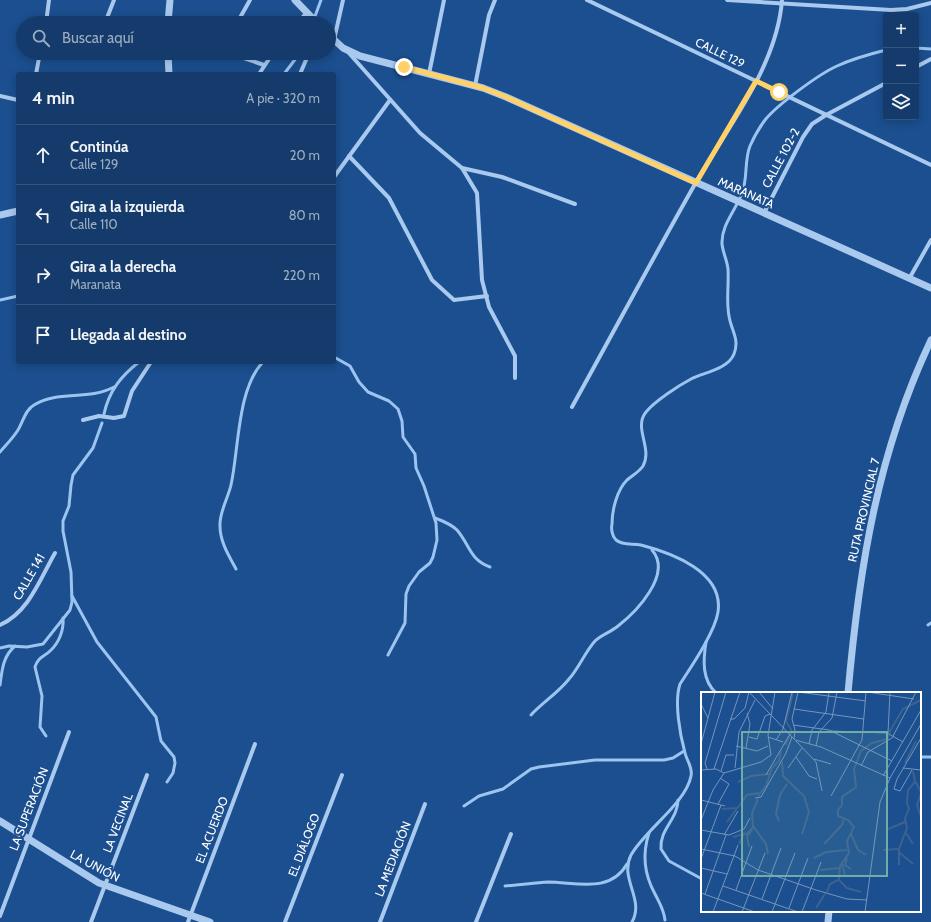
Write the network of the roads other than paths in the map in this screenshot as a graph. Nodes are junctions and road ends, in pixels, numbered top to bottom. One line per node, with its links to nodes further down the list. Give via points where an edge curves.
1 (49, 0): 14 (street)
2 (114, 0): 15 (street)
3 (170, 0): 16 (street)
4 (250, 0): 17 (street)
5 (295, 0): 13 (street)
6 (343, 0): 20 (street)
7 (444, 0): 35 (street)
8 (495, 0): 38 (street, via 489,15)
9 (587, 0): 36 (street, CALLE 129)
10 (727, 0): 11 (street)
11 (781, 2): 12 (street, via 899,10); 36 (street, via 771,50)
12 (931, 3)
13 (307, 12): 18 (street); 19 (street)
14 (47, 16)
15 (108, 16)
16 (169, 16)
17 (241, 16)
18 (304, 16)
19 (311, 16)
20 (336, 22)
21 (336, 42): 22 (street, MARANATA)
22 (343, 48): 35 (street, MARANATA); 41 (street)
23 (931, 59): 30 (street)
24 (39, 60): 31 (street)
25 (168, 60): 32 (street)
26 (249, 60): 29 (street)
27 (268, 60): 29 (street)
28 (306, 60): 34 (street)
29 (264, 65): 33 (street)
30 (919, 65)
31 (36, 72)
32 (169, 72)
33 (260, 72)
34 (301, 72)
35 (429, 74): 38 (street, MARANATA)
36 (756, 81): 42 (street, CALLE 129); 47 (street)
37 (884, 84): 42 (street, CALLE 102-2)
38 (475, 86): 47 (street, MARANATA, via 514,100)
39 (0, 96): 40 (street)
40 (16, 100)
41 (390, 100): 43 (street); 45 (street, via 420,133)
42 (826, 115): 44 (street, CALLE 129); 50 (street, CALLE 102-2, via 818,119 807,131)
43 (349, 156): 46 (street); 55 (street, via 389,198 432,280 454,300)
44 (931, 166)
45 (462, 168): 48 (street, via 502,177); 55 (street, via 477,193 482,280)
46 (336, 174)
47 (696, 183): 50 (street, MARANATA); 59 (street)
48 (575, 204)
49 (16, 212): 51 (street)
50 (763, 213): 53 (street, MARANATA)
51 (0, 216)
52 (931, 240): 53 (street)
53 (909, 279): 54 (street, MARANATA)
54 (931, 288)
55 (487, 296): 58 (street, via 515,356)
56 (931, 340): 63 (street, RUTA PROVINCIAL 7, via 897,425 872,515 856,606)
57 (150, 364): 60 (street, via 132,391 124,416 99,416)
58 (515, 378)
59 (572, 407)
60 (83, 420)
61 (55, 553): 62 (street, CALLE 141, via 24,606 14,617)
62 (0, 625)
63 (848, 692)
64 (69, 732): 71 (street, LA SUPERACIÓN)
65 (255, 744): 75 (street, EL ACUERDO)
66 (147, 775): 72 (street, LA VECINAL)
67 (342, 775): 78 (street, EL DIÁLOGO)
68 (425, 804): 79 (street, LA MEDIACIÓN)
69 (0, 821): 71 (street, LA UNIÓN)
70 (510, 834): 80 (street)
71 (29, 839): 72 (street, LA UNIÓN, via 89,878); 74 (street, LA SUPERACIÓN)
72 (105, 885): 75 (street, LA UNIÓN); 76 (street, LA VECINAL)
73 (829, 912): 81 (street)
74 (0, 916)
75 (189, 919): 77 (street, LA UNIÓN)
76 (91, 922)
77 (210, 922)
78 (285, 922)
79 (380, 922)
80 (476, 922)
81 (828, 922)

